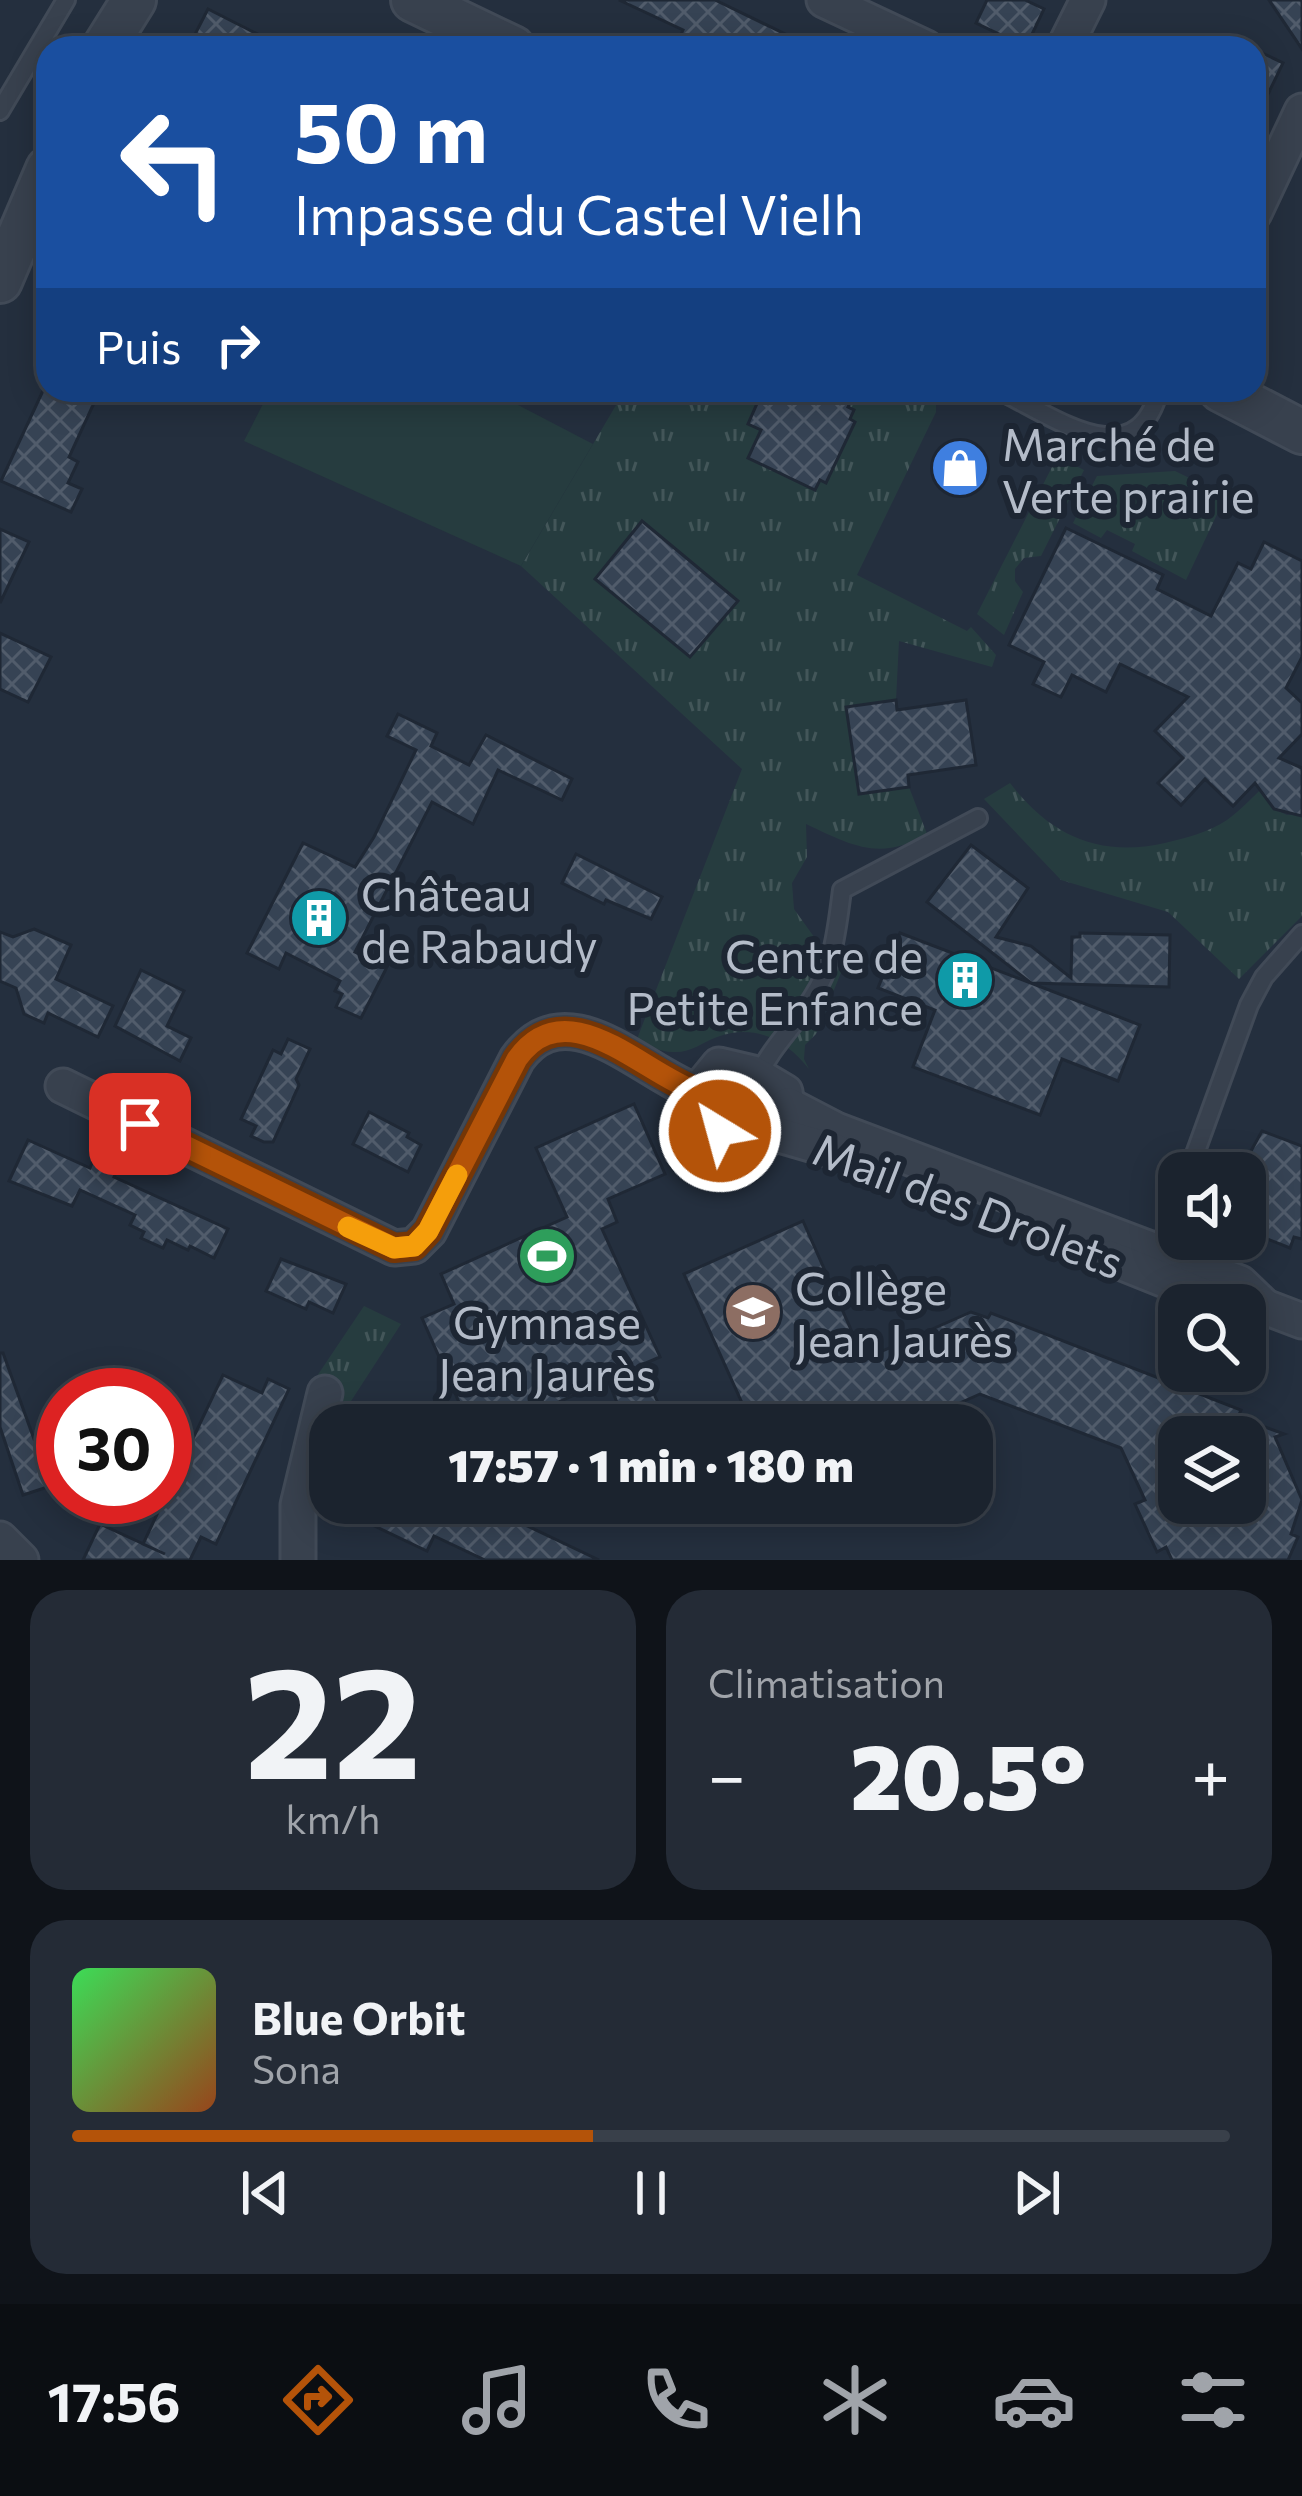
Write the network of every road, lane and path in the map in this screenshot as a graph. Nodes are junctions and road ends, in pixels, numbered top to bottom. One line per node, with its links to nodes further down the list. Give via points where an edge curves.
1 (66, 0): 6 (lane)
2 (134, 0): 7 (street)
3 (412, 0): 8 (street)
4 (824, 0): 9 (street)
5 (1088, 0): 10 (street)
6 (45, 36)
7 (112, 36)
8 (488, 36)
9 (900, 36)
10 (1070, 36)
11 (36, 50): 12 (lane)
12 (0, 111)
13 (1302, 111): 14 (street)
14 (1266, 188)
15 (36, 197): 16 (street)
16 (0, 281)
17 (1021, 402): 18 (lane, via 1118,438 1148,421)
18 (1155, 402)
19 (1244, 402): 20 (street)
20 (1302, 432)
21 (978, 818): 23 (lane, via 842,890 832,957 815,995)
22 (1302, 934): 27 (lane, via 1249,1005)
23 (758, 1076): 25 (street, via 718,1065); 26 (street, via 784,1092)
24 (63, 1086): 25 (street, via 394,1248 414,1246 428,1231 529,1042 582,1030)
25 (697, 1092): 26 (street, via 700,1119 760,1144)
26 (782, 1120): 29 (street, Mail des Drolets, via 807,1140)
27 (1196, 1152)
28 (1158, 1255): 29 (lane)
29 (1155, 1263): 30 (street, Mail des Drolets); 31 (street, Mail des Drolets)
30 (1191, 1284)
31 (1241, 1284)
32 (1266, 1310): 33 (street, Mail des Drolets)
33 (1302, 1322)
34 (325, 1393): 37 (street, via 298,1505)
35 (0, 1539): 36 (street)
36 (21, 1560)
37 (298, 1560)

